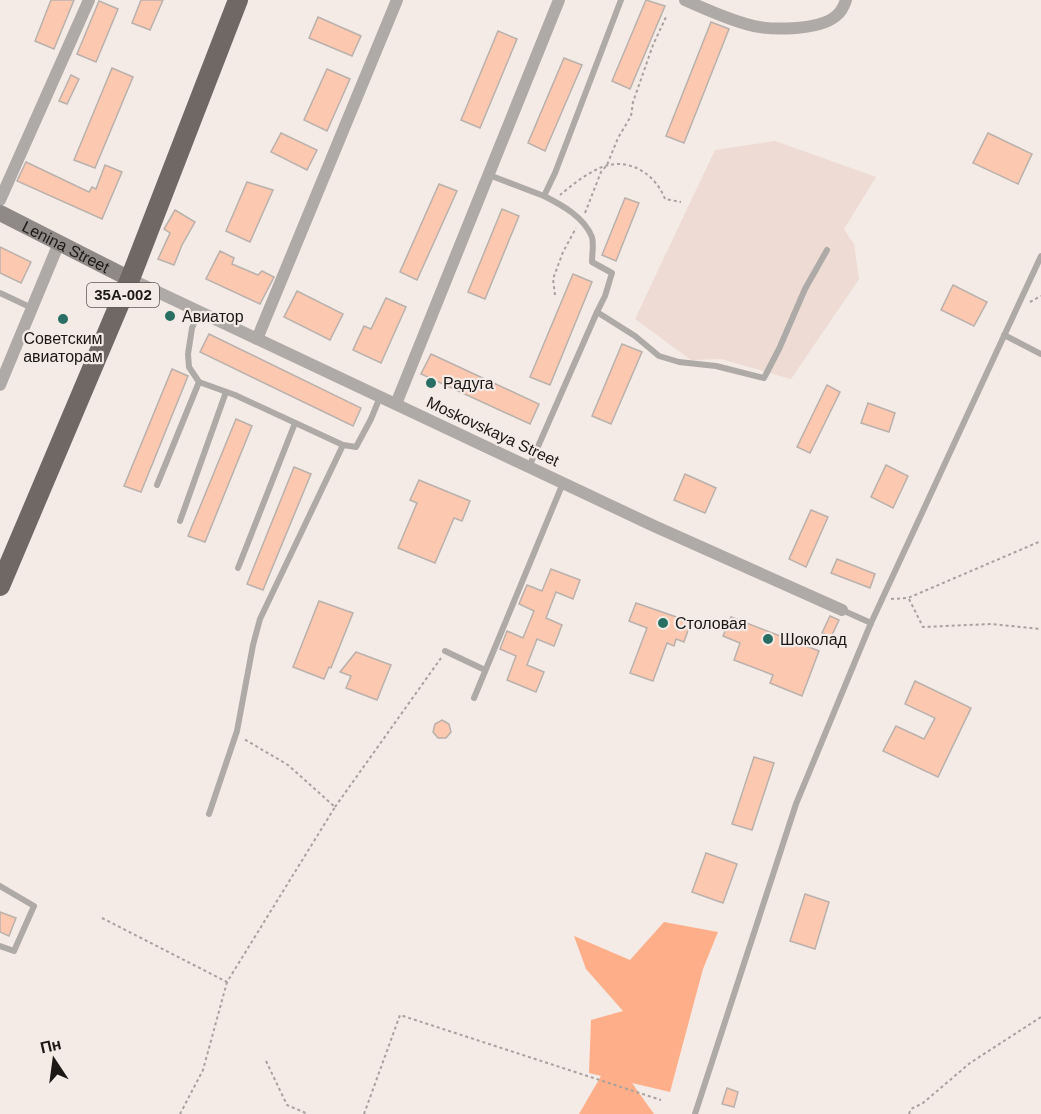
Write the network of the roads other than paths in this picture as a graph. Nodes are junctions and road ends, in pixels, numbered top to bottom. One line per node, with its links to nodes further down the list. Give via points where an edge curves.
1 (89, 0): 10 (street)
2 (238, 0): 15 (highway, 35А-002)
3 (397, 0): 21 (street)
4 (559, 0): 8 (street)
5 (621, 0): 9 (lane)
6 (685, 0): 7 (street, via 748,25 781,29 817,24 836,16)
7 (846, 0)
8 (489, 175): 9 (lane); 27 (street)
9 (544, 196): 19 (lane, via 581,220 592,238 592,262 612,273)
10 (0, 200)
11 (0, 213): 12 (main road, Lenina Street)
12 (60, 243): 15 (main road, Lenina Street); 17 (street)
13 (827, 250): 19 (lane, via 764,378 659,356)
14 (1041, 256): 20 (lane)
15 (130, 279): 18 (street, Moskovskaya Street); 35 (highway, 35А-002)
16 (0, 293): 17 (lane)
17 (32, 308): 24 (street)
18 (200, 312): 21 (street, Moskovskaya Street); 23 (lane, via 192,328 188,354 189,367)
19 (597, 312): 30 (lane)
20 (1004, 335): 22 (lane); 37 (lane)
21 (257, 339): 26 (street, Moskovskaya Street)
22 (1041, 354)
23 (199, 381): 25 (lane); 32 (lane)
24 (0, 385)
25 (226, 392): 28 (lane); 33 (lane)
26 (380, 397): 27 (street, Moskovskaya Street); 29 (lane, via 356,447)
27 (396, 404): 30 (street, Moskovskaya Street)
28 (295, 423): 29 (lane); 34 (lane)
29 (343, 445): 41 (lane, via 260,619 236,734)
30 (529, 467): 31 (street, Moskovskaya Street)
31 (563, 483): 36 (street, Moskovskaya Street); 39 (lane)
32 (157, 485)
33 (180, 521)
34 (238, 568)
35 (0, 586)
36 (843, 610): 37 (lane)
37 (871, 623): 44 (lane, via 796,804)
38 (446, 651): 39 (lane)
39 (485, 670): 40 (lane)
40 (474, 698)
41 (209, 814)
42 (0, 886): 43 (lane, via 34,906 14,951)
43 (0, 946)
44 (695, 1114)

